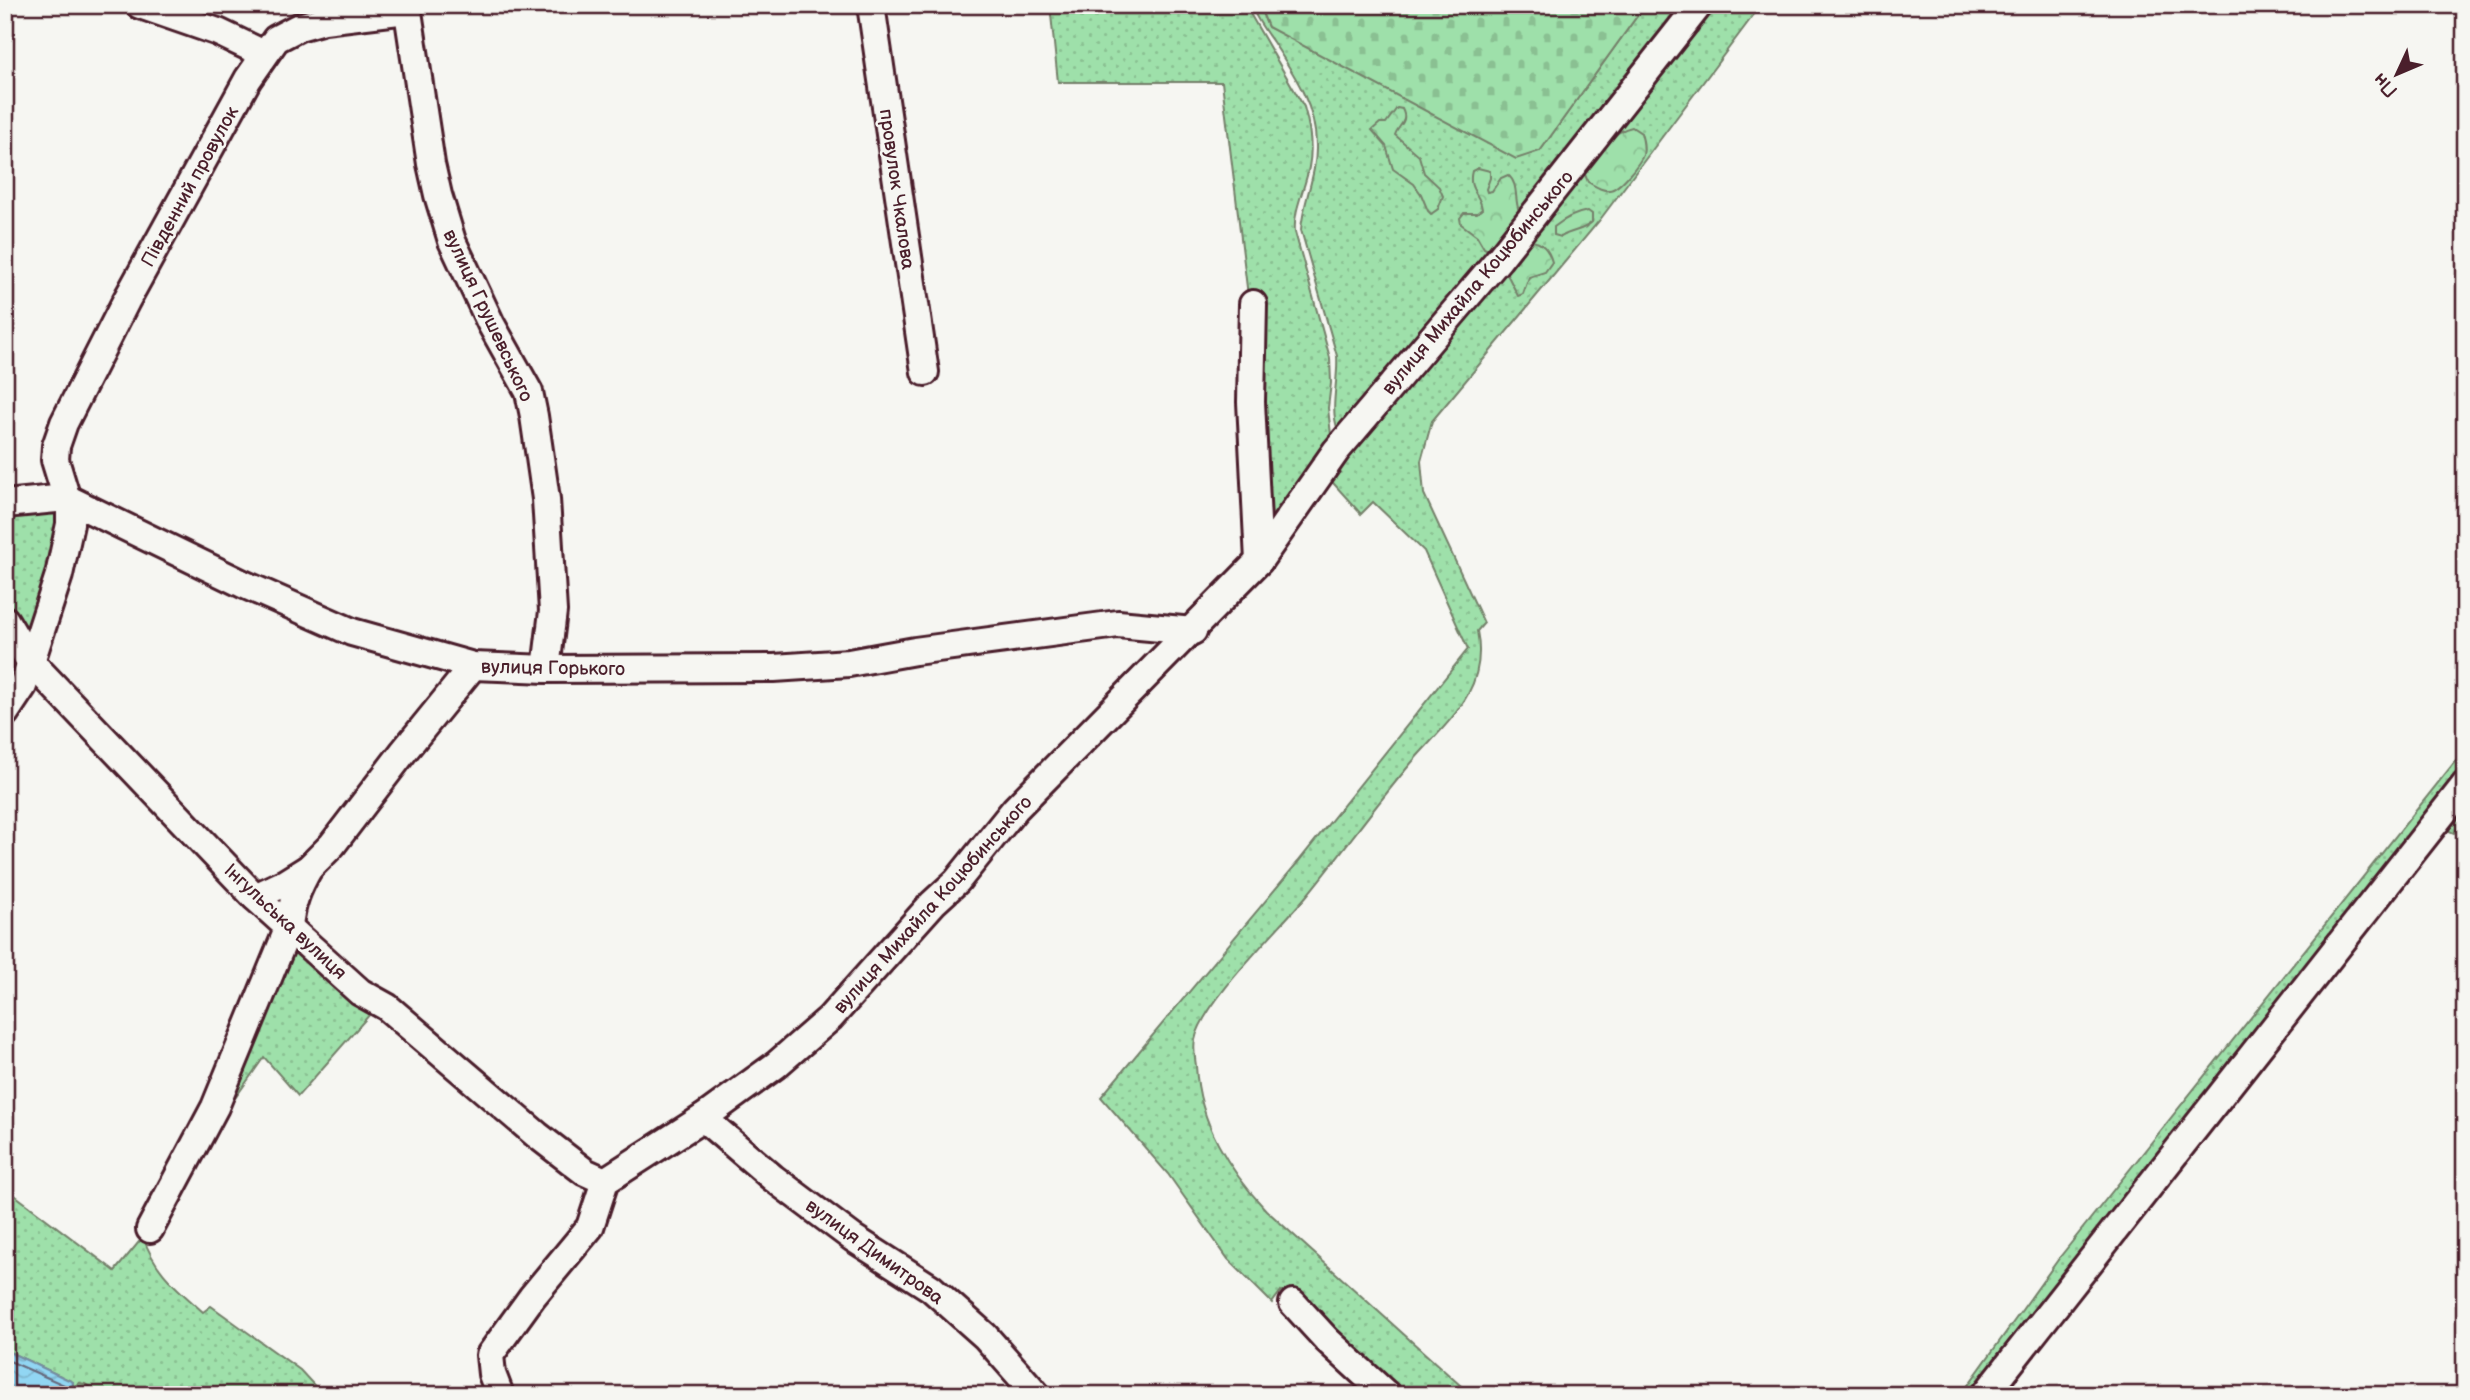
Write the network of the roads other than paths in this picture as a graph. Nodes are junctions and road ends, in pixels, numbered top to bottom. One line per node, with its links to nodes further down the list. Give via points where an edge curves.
1 (140, 5): 5 (street)
2 (871, 5): 7 (street, провулок Чкалова)
3 (1699, 5): 11 (street, вулиця Михайла Коцюбинського, via 1499,259 1331,457)
4 (407, 8): 5 (street, Південний провулок, via 299,27 276,39); 17 (street, вулиця Грушевського, via 438,195 453,241 491,324 529,392 546,499 553,611)
5 (264, 54): 8 (street, Південний провулок, via 126,301 64,423)
6 (1253, 304): 11 (street, via 1251,402)
7 (925, 372)
8 (55, 460): 9 (street, Південний провулок); 10 (street, Південний провулок, via 43,489)
9 (66, 498): 10 (street); 15 (street, Південний провулок, via 70,524 59,575); 16 (street, вулиця Горького, via 352,632)
10 (12, 503)
11 (1259, 561): 14 (street, вулиця Михайла Коцюбинського)
12 (5, 620): 15 (street, Інгульська вулиця)
13 (1132, 625): 14 (street, вулиця Горького); 17 (street, вулиця Горького, via 849,663 774,668); 18 (street)
14 (1193, 631): 18 (street, вулиця Михайла Коцюбинського)
15 (29, 660): 19 (street, Південний провулок, via 23,686); 22 (street, Інгульська вулиця)
16 (473, 666): 17 (street, вулиця Горького); 21 (street)
17 (546, 669)
18 (1154, 670): 24 (street, вулиця Михайла Коцюбинського, via 1014,809 957,881 830,1018 776,1065)
19 (5, 713)
20 (2465, 785): 31 (street)
21 (309, 868): 22 (street); 23 (street, via 291,906)
22 (255, 897): 23 (street, Інгульська вулиця)
23 (289, 927): 25 (street, Інгульська вулиця, via 360,992 387,1007 537,1135 585,1172); 26 (street, via 215,1107)
24 (703, 1118): 25 (street, вулиця Михайла Коцюбинського); 29 (street, вулиця Димитрова, via 853,1238 931,1288 985,1336)
25 (605, 1181): 28 (street, via 590,1227 490,1355)
26 (150, 1229)
27 (1293, 1303): 30 (street)
28 (500, 1395)
29 (1037, 1395)
30 (1387, 1395)
31 (1985, 1395)

